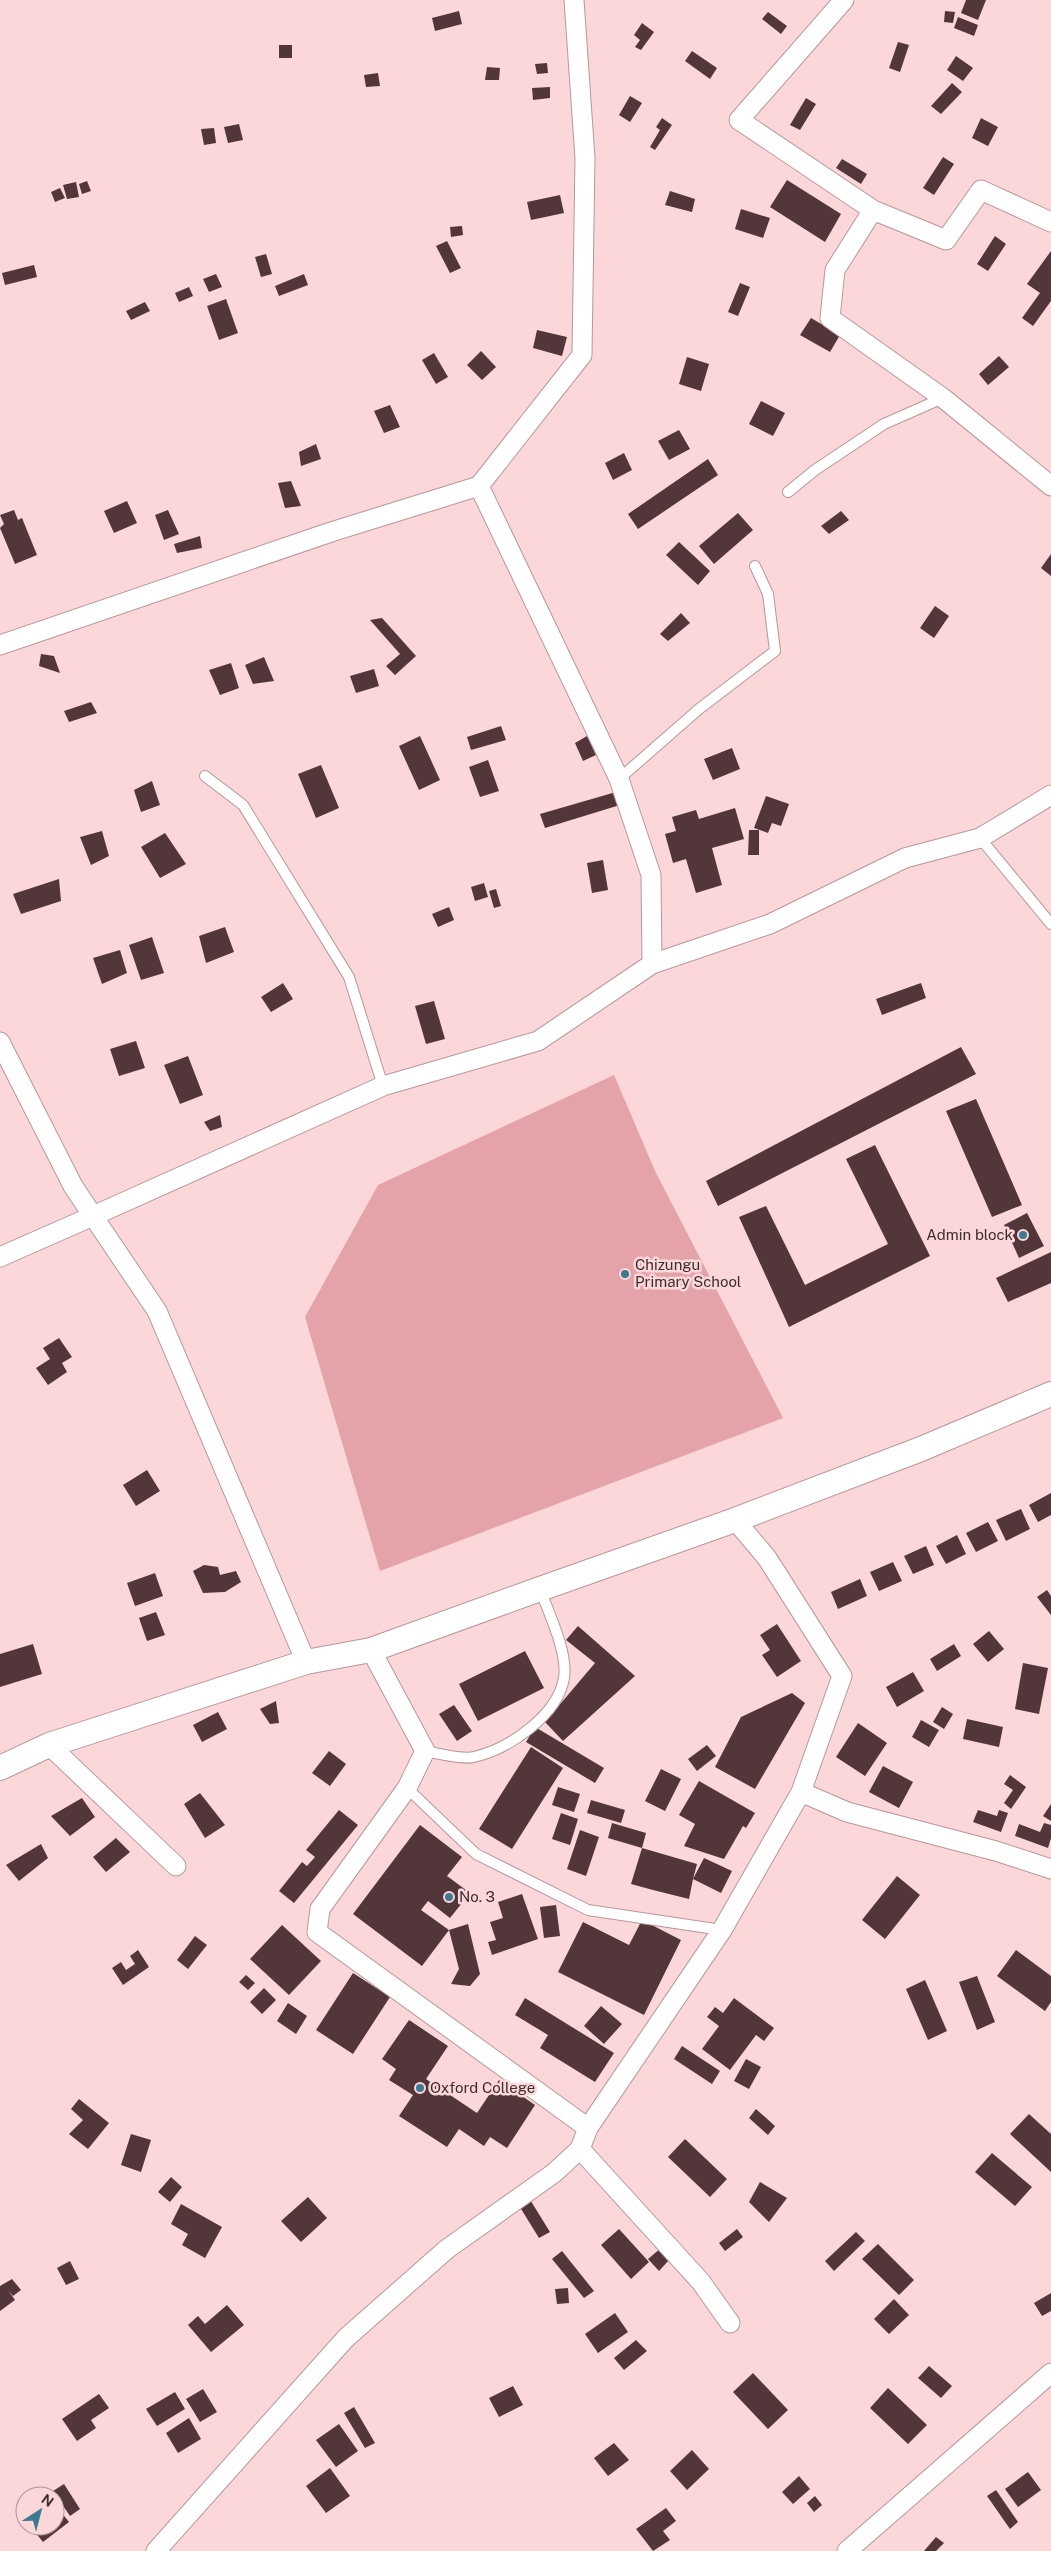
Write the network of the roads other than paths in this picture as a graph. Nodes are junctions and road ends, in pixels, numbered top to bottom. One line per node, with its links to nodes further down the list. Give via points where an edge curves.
1 (574, 0): 6 (street, via 585,158 582,355)
2 (844, 0): 3 (street, via 738,120)
3 (873, 210): 4 (street, via 946,240 981,190); 5 (street, via 835,270 830,318)
4 (1051, 222)
5 (943, 398): 7 (street); 8 (lane, via 884,424)
6 (479, 486): 10 (street, via 313,538); 12 (street)
7 (1051, 486)
8 (788, 492)
9 (755, 566): 12 (lane, via 768,594 775,651 699,709)
10 (0, 645)
11 (205, 776): 18 (lane, via 244,805 349,977)
12 (620, 779): 16 (street, via 651,875)
13 (1051, 795): 14 (street)
14 (980, 838): 15 (lane); 16 (street, via 905,858 770,924)
15 (1051, 924)
16 (652, 964): 18 (street, via 538,1041)
17 (0, 1042): 19 (street, via 73,1186)
18 (383, 1086): 19 (street)
19 (93, 1216): 20 (street); 25 (street, via 157,1312)
20 (0, 1257)
21 (1051, 1394): 22 (street, via 922,1449)
22 (735, 1520): 23 (street); 30 (street, via 767,1558 842,1676)
23 (540, 1589): 24 (street); 27 (lane, via 561,1648 564,1677 555,1702 519,1738 472,1758)
24 (371, 1650): 25 (street); 27 (street)
25 (306, 1662): 26 (street)
26 (49, 1745): 28 (street); 31 (street)
27 (424, 1751): 29 (street)
28 (0, 1768)
29 (407, 1788): 33 (lane, via 476,1854 588,1910); 34 (street, via 320,1909 317,1932)
30 (801, 1792): 32 (street, via 847,1812 996,1851); 33 (street)
31 (176, 1866)
32 (1051, 1869)
33 (722, 1930): 34 (street)
34 (588, 2128): 35 (street)
35 (580, 2149): 36 (street, via 701,2282); 38 (street, via 554,2173 447,2249 346,2338)
36 (730, 2323)
37 (1051, 2373): 39 (street)
38 (156, 2551)
39 (847, 2551)

